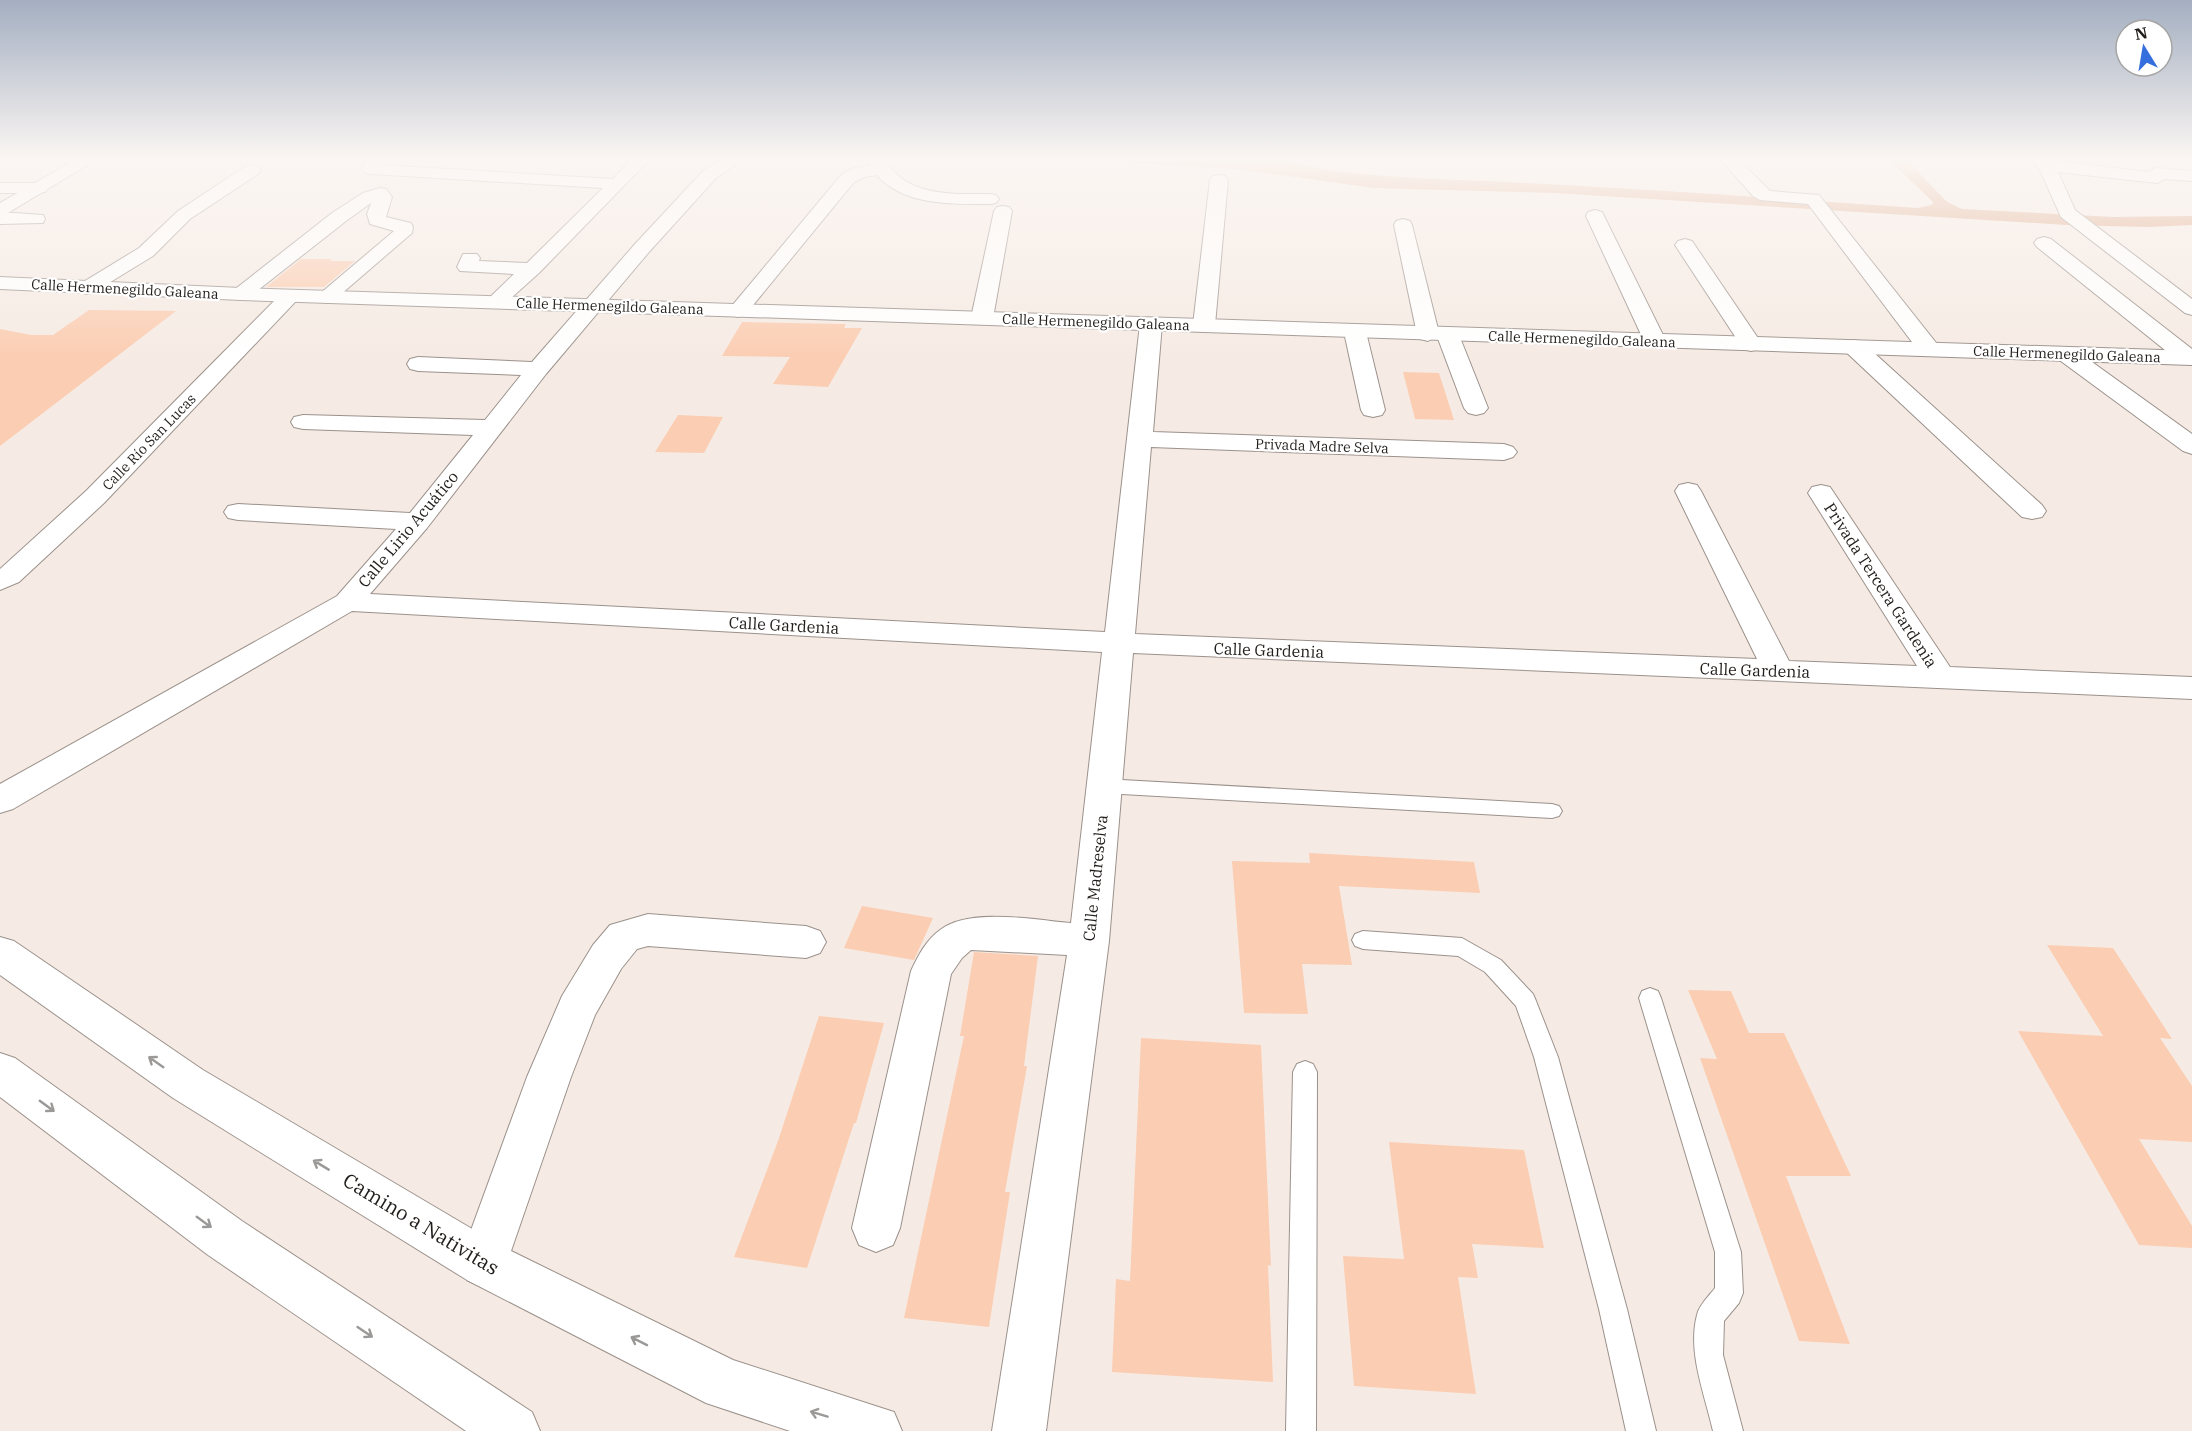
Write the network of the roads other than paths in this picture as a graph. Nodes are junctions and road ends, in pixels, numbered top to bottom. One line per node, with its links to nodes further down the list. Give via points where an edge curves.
1 (172, 227): 20 (street, via 146,252)
2 (328, 227): 22 (street)
3 (403, 227): 24 (street, via 403,233)
4 (574, 227): 17 (street)
5 (663, 227): 27 (street, Calle Lirio Acuático)
6 (808, 227): 29 (street)
7 (993, 227): 30 (street)
8 (1214, 227): 32 (street)
9 (1404, 227): 34 (street)
10 (1600, 227): 35 (street)
11 (1835, 227): 38 (street)
12 (2087, 227): 28 (street)
13 (2044, 243): 40 (street)
14 (1685, 245): 36 (street)
15 (470, 258): 17 (street, via 467,267)
16 (2156, 263): 21 (street)
17 (532, 269): 26 (street)
18 (0, 283): 19 (street, Calle Hermenegildo Galeana)
19 (60, 286): 20 (street, Calle Hermenegildo Galeana); 25 (street)
20 (87, 288): 22 (street, Calle Hermenegildo Galeana)
21 (2192, 289)
22 (241, 294): 23 (street, Calle Hermenegildo Galeana)
23 (290, 296): 24 (street, Calle Hermenegildo Galeana); 55 (street, Calle Río San Lucas, via 95,497)
24 (326, 297): 26 (street, Calle Hermenegildo Galeana)
25 (0, 302)
26 (495, 302): 27 (street, Calle Hermenegildo Galeana)
27 (593, 306): 29 (street, Calle Hermenegildo Galeana); 42 (street, Calle Lirio Acuático)
28 (2192, 309)
29 (738, 311): 30 (street, Calle Hermenegildo Galeana)
30 (982, 318): 31 (street, Calle Hermenegildo Galeana)
31 (1151, 324): 32 (street, Calle Hermenegildo Galeana); 47 (street, Calle Madreselva)
32 (1204, 325): 33 (street, Calle Hermenegildo Galeana)
33 (1355, 332): 34 (street, Calle Hermenegildo Galeana); 44 (street)
34 (1438, 334): 35 (street, Calle Hermenegildo Galeana); 43 (street)
35 (1655, 341): 36 (street, Calle Hermenegildo Galeana)
36 (1751, 344): 37 (street, Calle Hermenegildo Galeana)
37 (1854, 347): 38 (street, Calle Hermenegildo Galeana); 52 (street)
38 (1929, 350): 39 (street, Calle Hermenegildo Galeana)
39 (2066, 354): 40 (street, Calle Hermenegildo Galeana); 48 (street)
40 (2191, 358)
41 (418, 364): 42 (street)
42 (538, 369): 46 (street, Calle Lirio Acuático)
43 (1476, 408)
44 (1373, 410)
45 (303, 422): 46 (street)
46 (490, 428): 54 (street, Calle Lirio Acuático)
47 (1140, 439): 49 (street, Privada Madre Selva); 57 (street, Calle Madreselva)
48 (2192, 446)
49 (1504, 452)
50 (1688, 491): 58 (street)
51 (1821, 493): 59 (street, Privada Tercera Gardenia)
52 (2032, 510)
53 (237, 512): 54 (street)
54 (417, 522): 56 (street, Calle Lirio Acuático)
55 (0, 581)
56 (346, 602): 57 (street, Calle Gardenia); 62 (street, Calle Lirio Acuático)
57 (1120, 643): 58 (street, Calle Gardenia); 61 (street, Calle Madreselva)
58 (1779, 671): 59 (street, Calle Gardenia)
59 (1940, 677): 60 (street, Calle Gardenia)
60 (2192, 688)
61 (1104, 786): 63 (lane); 65 (street, Calle Madreselva)
62 (0, 800)
63 (1552, 811)
64 (1363, 940): 77 (lane, via 1462,947 1493,966 1525,1001 1546,1057)
65 (1089, 941): 71 (street, via 981,934 962,936 946,948 931,971); 75 (street, Calle Madreselva)
66 (806, 942): 72 (street, via 648,930 624,936 577,1009)
67 (0, 953): 72 (street, Camino a Nativitas, one-way to 67, via 188,1084)
68 (1650, 998): 78 (lane, via 1728,1252 1730,1293 1710,1316 1709,1355)
69 (0, 1072): 73 (street, one-way to 73, via 225,1238)
70 (1305, 1072): 76 (lane)
71 (876, 1228)
72 (484, 1263): 74 (street, Camino a Nativitas, one-way to 72, via 725,1384)
73 (513, 1431)
74 (875, 1431)
75 (1019, 1431)
76 (1301, 1431)
77 (1641, 1431)
78 (1728, 1431)

